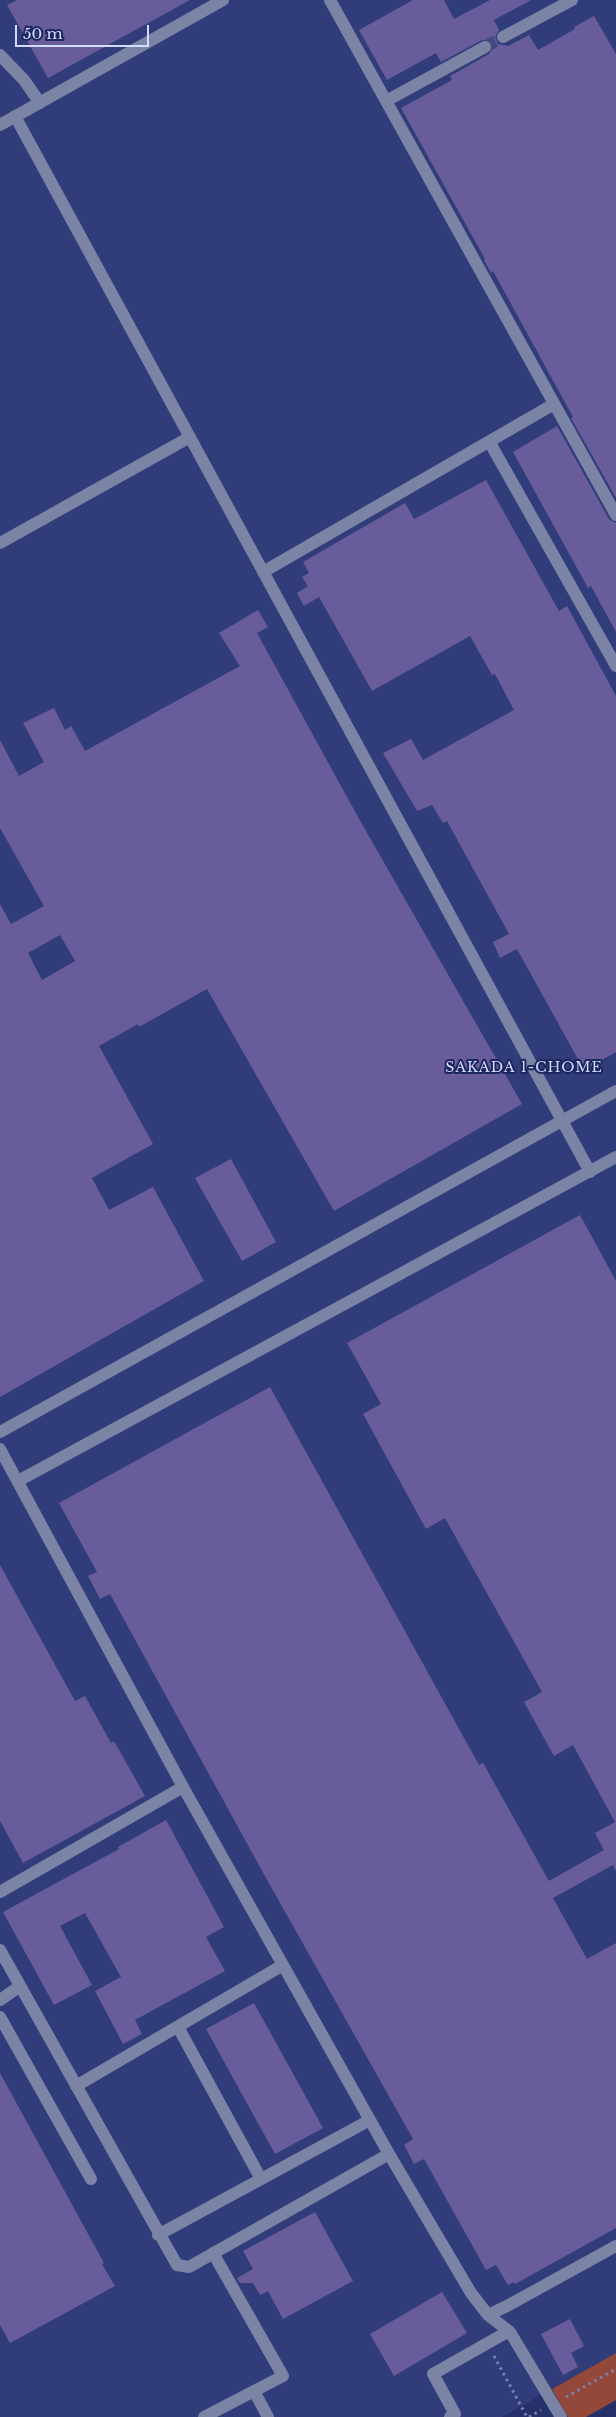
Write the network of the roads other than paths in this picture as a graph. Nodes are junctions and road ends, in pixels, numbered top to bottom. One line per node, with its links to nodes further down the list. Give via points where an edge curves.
1 (223, 0): 8 (lane)
2 (330, 0): 7 (lane)
3 (572, 0): 4 (lane)
4 (504, 37)
5 (485, 47): 7 (lane)
6 (0, 55): 8 (lane)
7 (386, 100): 11 (lane)
8 (40, 103): 9 (lane)
9 (15, 116): 10 (lane); 12 (lane)
10 (0, 125)
11 (554, 404): 13 (lane); 14 (lane)
12 (190, 437): 15 (lane); 16 (lane)
13 (490, 443): 16 (lane); 17 (lane)
14 (616, 515)
15 (0, 543)
16 (263, 572): 19 (lane)
17 (616, 666)
18 (616, 1091): 19 (lane)
19 (562, 1121): 21 (lane); 22 (lane)
20 (616, 1157): 21 (lane)
21 (590, 1172): 24 (lane)
22 (0, 1432)
23 (0, 1449): 24 (lane)
24 (18, 1481): 25 (lane)
25 (183, 1787): 26 (lane); 28 (lane)
26 (0, 1892)
27 (0, 1950): 29 (lane)
28 (283, 1966): 32 (lane); 34 (lane)
29 (20, 1986): 30 (lane); 33 (lane)
30 (0, 2000)
31 (0, 2017): 36 (lane)
32 (178, 2027): 33 (lane); 37 (lane)
33 (76, 2086): 38 (lane)
34 (370, 2120): 35 (lane); 37 (lane)
35 (389, 2154): 40 (lane); 41 (lane, via 471,2293)
36 (91, 2179)
37 (261, 2179): 38 (lane)
38 (158, 2234): 40 (lane, via 177,2266 188,2267)
39 (616, 2246): 41 (lane)
40 (213, 2253): 43 (lane, via 283,2376)
41 (488, 2315): 42 (lane)
42 (509, 2332): 46 (lane, via 433,2374 455,2414); 47 (lane)
43 (254, 2391): 44 (lane); 45 (lane)
44 (204, 2417)
45 (268, 2417)
46 (450, 2417)
47 (561, 2417)

